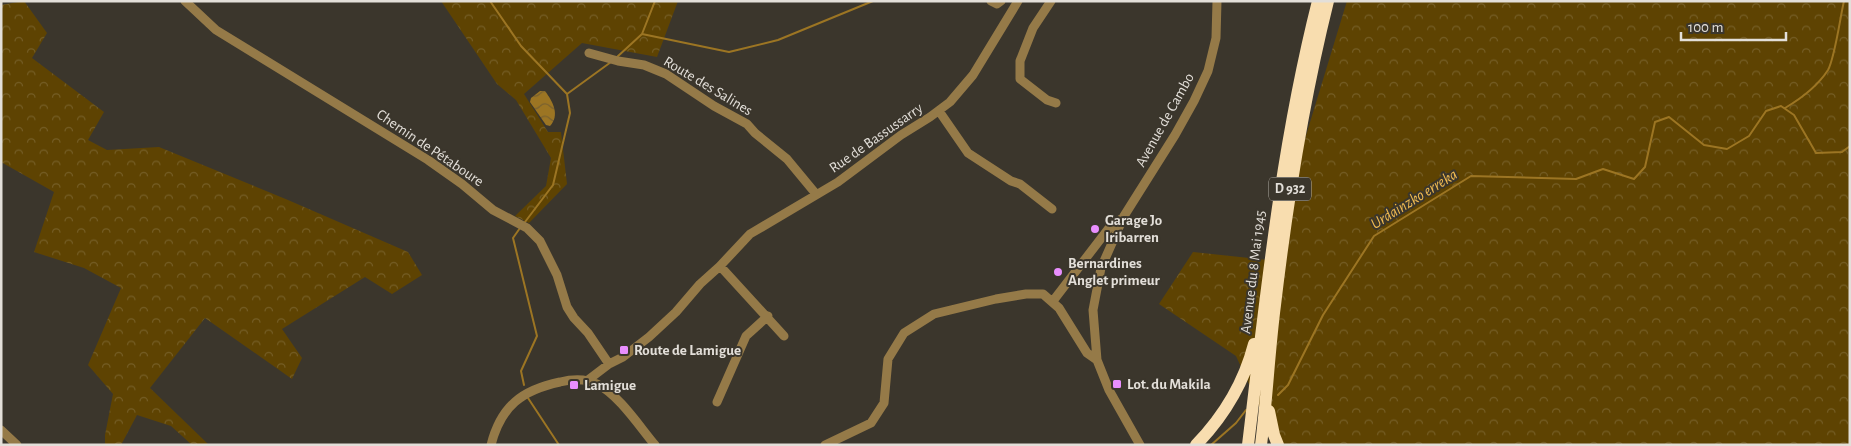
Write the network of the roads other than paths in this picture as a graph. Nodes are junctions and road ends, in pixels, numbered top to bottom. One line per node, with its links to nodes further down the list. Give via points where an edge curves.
1 (184, 1): 21 (street, Chemin de Pétaboure, via 216,30 438,166 493,210 527,228 540,241 574,318)
2 (991, 1): 3 (street, via 997,4)
3 (1001, 1)
4 (1018, 1): 11 (street, Rue de Bassussarry, via 973,75)
5 (1051, 1): 10 (street, via 1034,28 1020,61 1020,79)
6 (1217, 1): 14 (street, Avenue de Cambo, via 1216,38 1208,71 1175,136)
7 (1318, 1): 17 (highway, Avenue du 8 Mai 1945 / D 932, via 1283,170)
8 (1328, 1): 23 (highway, Avenue du 8 Mai 1945 / D 932, via 1292,172 1268,378)
9 (589, 53): 12 (street, Route des Salines, via 644,65 666,74 747,124 787,159)
10 (1056, 104)
11 (939, 111): 12 (street, Rue de Bassussarry); 13 (street, via 968,154 1020,184)
12 (816, 194): 15 (street, Rue de Bassussarry, via 750,234)
13 (1052, 209)
14 (1124, 216): 16 (street, Avenue de Cambo, via 1109,228); 20 (street, Avenue de Cambo, via 1101,268 1093,310)
15 (720, 266): 18 (street); 21 (street, via 649,337)
16 (1053, 301): 20 (street, via 1087,353); 29 (street, via 1043,294 1026,294 934,314 904,333 888,359 884,403 871,422)
17 (1264, 308): 23 (highway, Avenue du 8 Mai 1945 / D 932); 31 (highway, via 1251,358 1238,389 1212,429)
18 (768, 316): 19 (street); 24 (street, via 746,336)
19 (784, 336)
20 (1097, 360): 30 (street, Avenue de Cambo, via 1109,390)
21 (609, 364): 22 (street)
22 (588, 380): 27 (street, via 572,379 529,391 505,412); 28 (street, via 613,396)
23 (1260, 401): 32 (highway, D 932); 33 (highway, D 932); 34 (highway)
24 (716, 402)
25 (1, 430): 26 (street)
26 (17, 445)
27 (491, 445)
28 (655, 445)
29 (825, 445)
30 (1140, 445)
31 (1196, 445)
32 (1248, 445)
33 (1261, 445)
34 (1278, 445)

